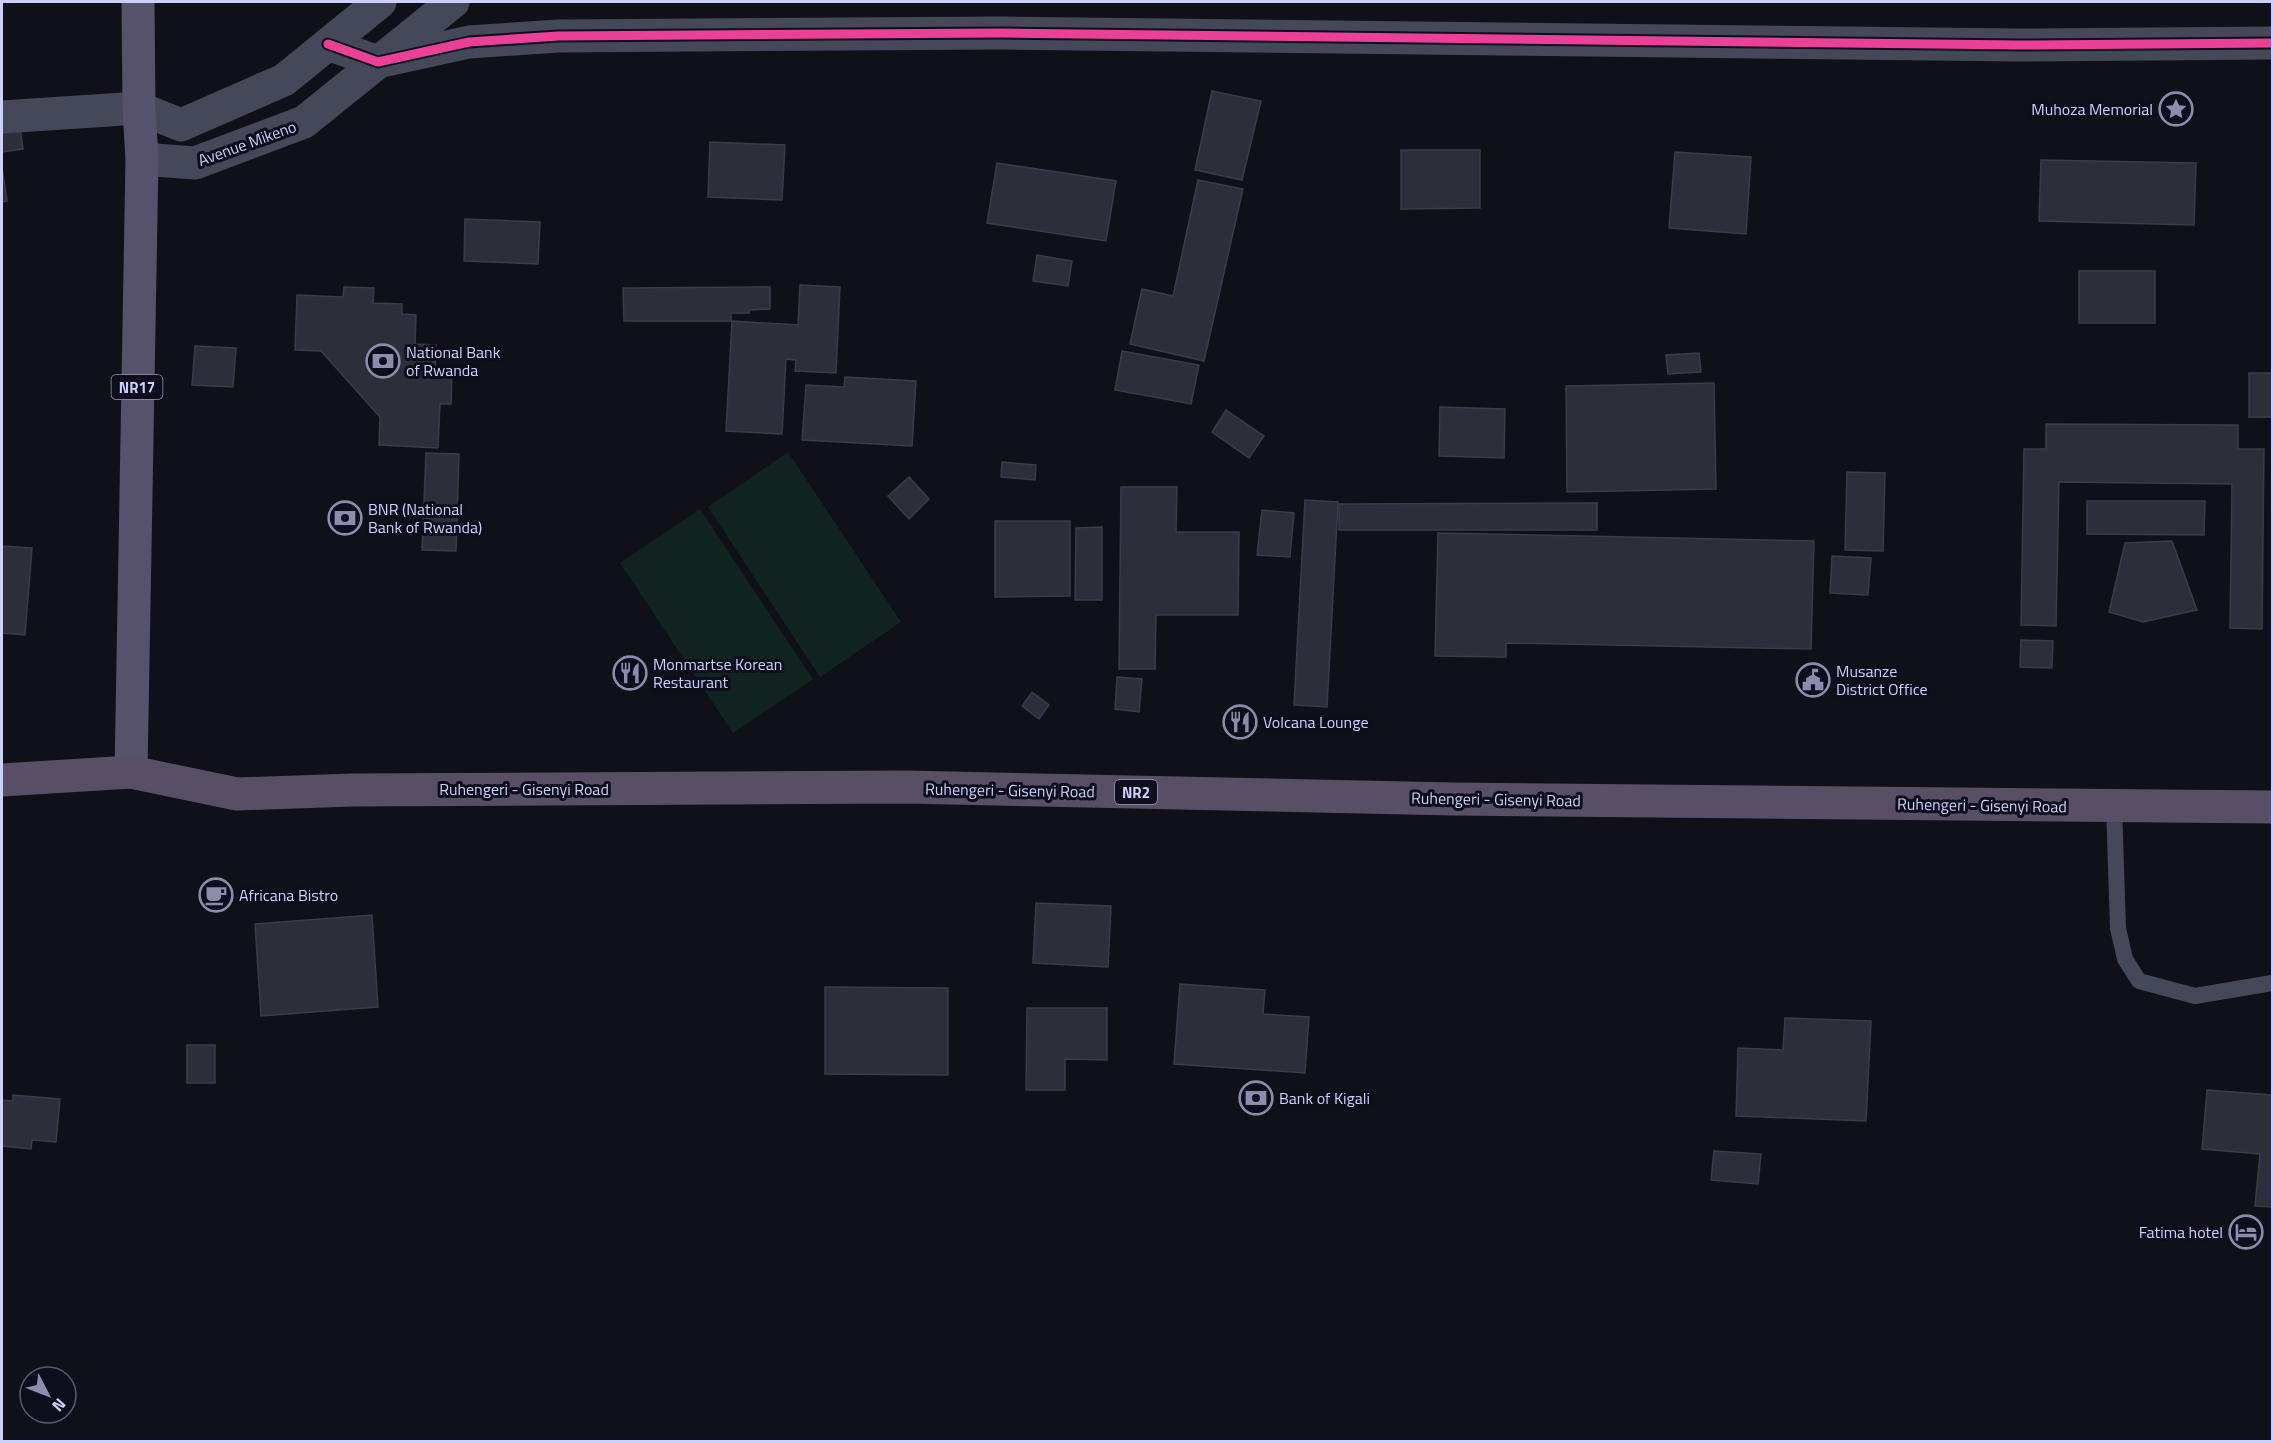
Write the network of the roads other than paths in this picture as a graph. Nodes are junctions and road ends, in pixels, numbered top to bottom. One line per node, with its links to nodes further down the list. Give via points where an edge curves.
1 (138, 2): 9 (main road, NR17)
2 (380, 2): 7 (street)
3 (453, 2): 8 (street, Avenue Mikeno)
4 (471, 2): 5 (street)
5 (469, 42): 6 (street, via 558,36 1002,33 2008,45); 8 (street)
6 (2272, 43)
7 (328, 44): 8 (street); 9 (street, via 284,80 181,125)
8 (378, 62): 11 (street, Avenue Mikeno, via 304,122 195,163)
9 (139, 108): 10 (street); 11 (main road, NR17)
10 (2, 117)
11 (142, 159): 12 (main road, NR17)
12 (131, 772): 13 (highway, Ruhengeri - Gisenyi Road / NR2); 14 (highway, Ruhengeri - Gisenyi Road / NR2, via 237,795 352,790 906,788)
13 (2, 780)
14 (2114, 806): 15 (highway, Ruhengeri - Gisenyi Road / NR2); 16 (lane, via 2118,928 2125,959 2139,981 2194,996)
15 (2272, 807)
16 (2272, 983)

